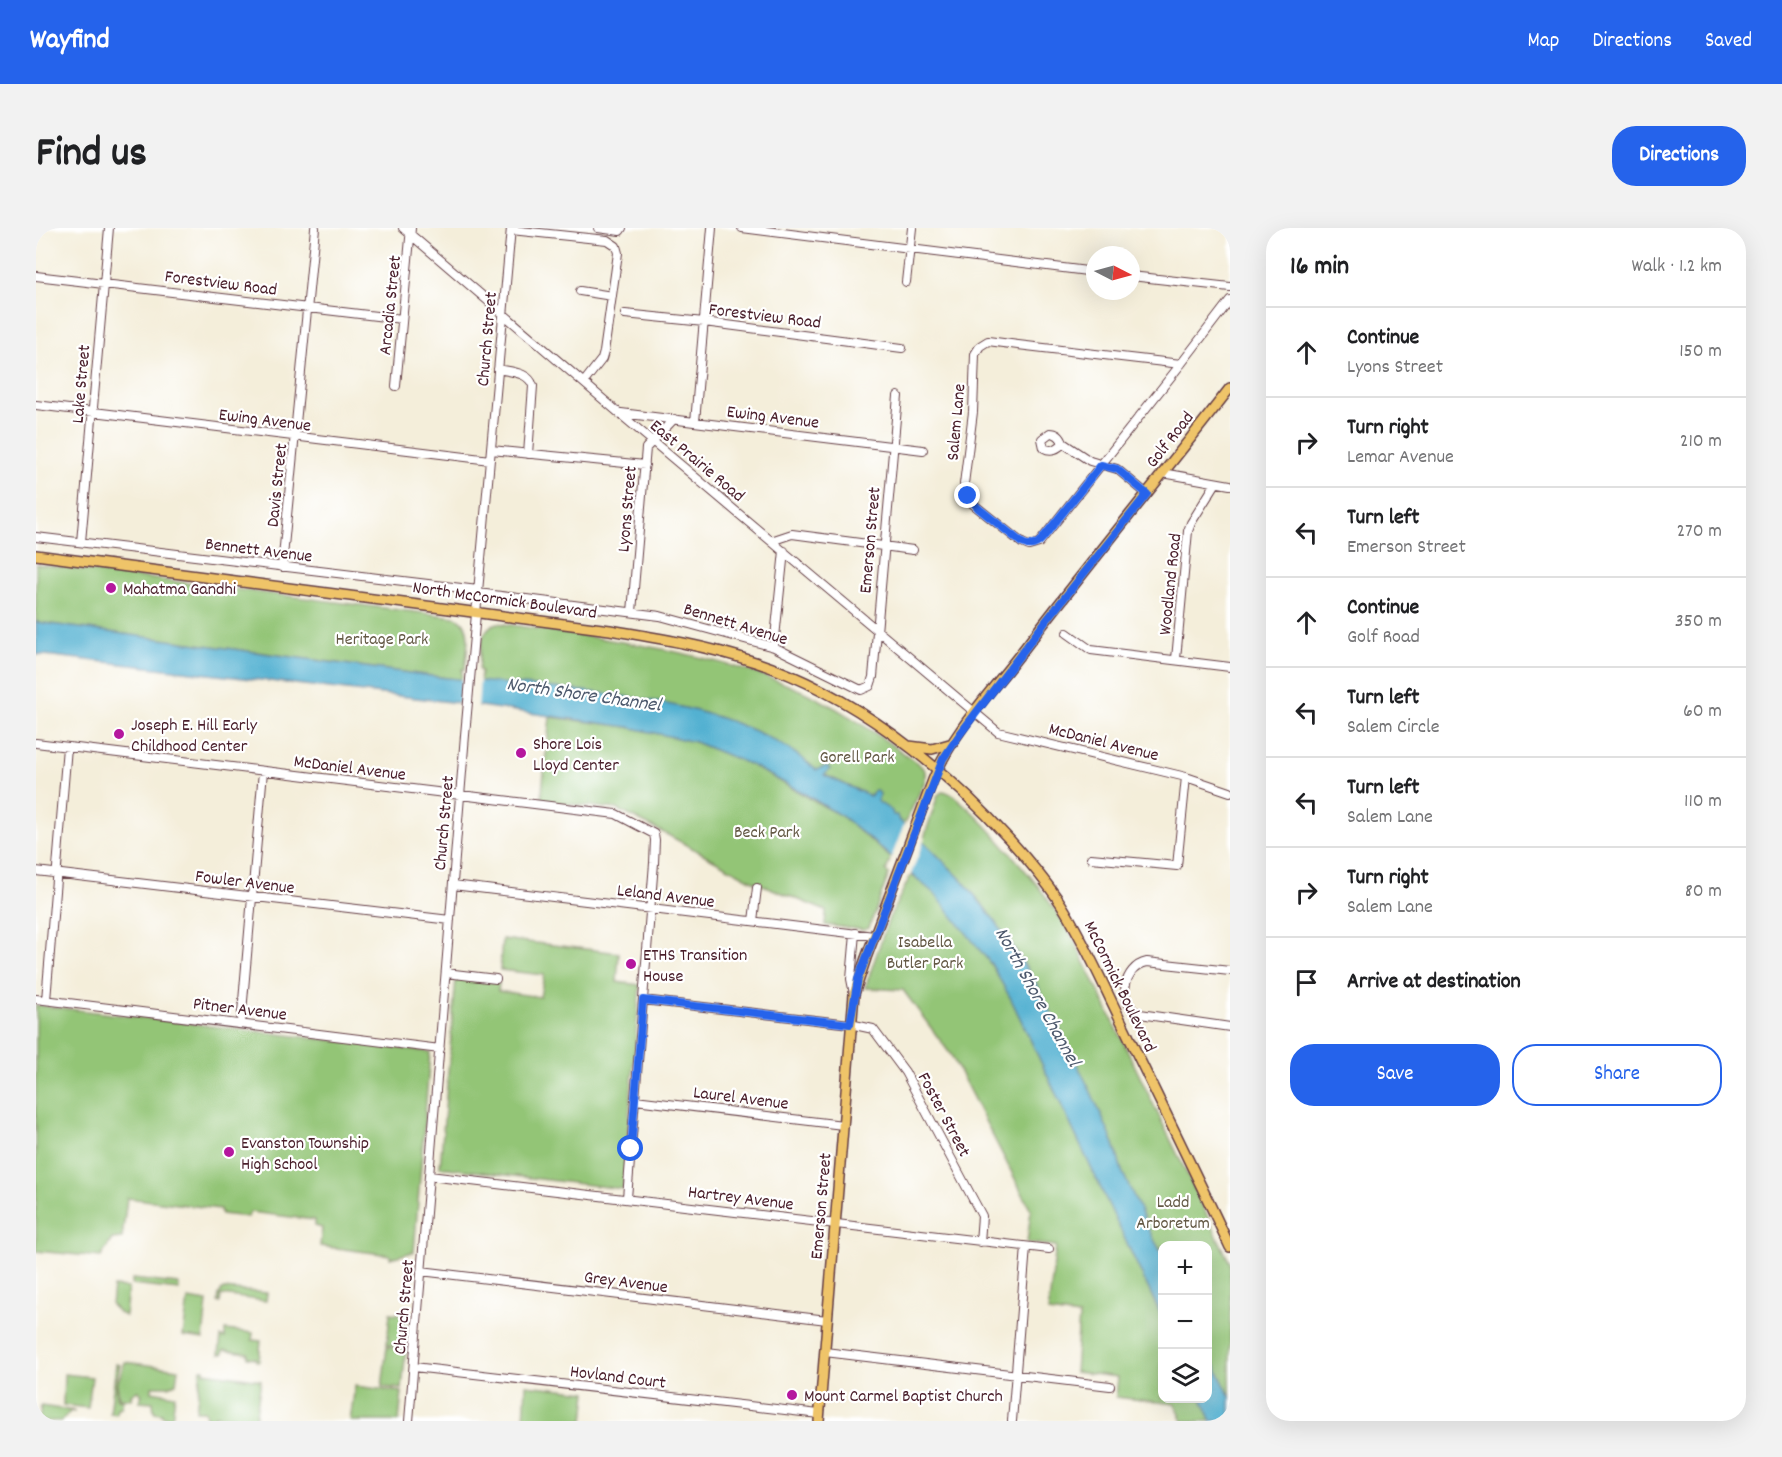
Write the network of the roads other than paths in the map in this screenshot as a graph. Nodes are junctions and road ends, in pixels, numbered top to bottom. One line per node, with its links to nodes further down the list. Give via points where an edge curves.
1 (109, 228): 16 (street, Lake Street)
2 (315, 228): 21 (street, Davis Street)
3 (403, 228): 10 (street, East Prairie Road)
4 (598, 228): 5 (street)
5 (622, 228)
6 (712, 228): 25 (street)
7 (742, 228): 11 (street)
8 (912, 228): 11 (street)
9 (511, 229): 19 (street, via 607,240 616,246); 22 (street, Church Street)
10 (411, 231): 22 (street, East Prairie Road); 24 (street, Arcadia Street)
11 (909, 250): 12 (street); 15 (street)
12 (1086, 271)
13 (36, 276): 16 (street, Forestview Road)
14 (1140, 277): 17 (street)
15 (906, 282)
16 (104, 284): 21 (street, Forestview Road); 34 (street, Lake Street)
17 (1230, 287)
18 (580, 291): 19 (street)
19 (612, 297): 29 (street, via 602,359)
20 (1230, 300): 27 (street, Salem Lane)
21 (308, 308): 24 (street, Forestview Road); 38 (street, Davis Street)
22 (503, 313): 28 (street, Church Street); 29 (street, East Prairie Road)
23 (625, 314): 25 (street, Forestview Road)
24 (402, 319): 30 (street, Arcadia Street)
25 (704, 322): 26 (street, Forestview Road); 37 (street)
26 (902, 348)
27 (1181, 364): 47 (street, Salem Lane); 47 (street, Salem Lane, via 993,340 980,346 974,359 973,412 964,484 970,501 1022,543 1035,545)
28 (498, 369): 42 (street, Church Street); 44 (street, via 531,380)
29 (584, 382): 35 (street, East Prairie Road)
30 (396, 386)
31 (1230, 388): 48 (main road, Golf Road)
32 (898, 396): 41 (street, Emerson Street)
33 (36, 405): 34 (street, Ewing Avenue)
34 (93, 412): 38 (street, Ewing Avenue); 54 (street, Lake Street)
35 (620, 413): 36 (street, Ewing Avenue); 39 (street, East Prairie Road)
36 (674, 419): 37 (street, Ewing Avenue); 39 (street, Lyons Street)
37 (695, 422): 41 (street, Ewing Avenue)
38 (296, 438): 45 (street, Ewing Avenue); 59 (street, Davis Street)
39 (653, 441): 46 (street, Lyons Street, via 646,448); 53 (street, East Prairie Road)
40 (1063, 443): 47 (street)
41 (894, 446): 43 (street, Ewing Avenue); 55 (street, Emerson Street)
42 (491, 450): 44 (street); 45 (street, Church Street)
43 (923, 450)
44 (528, 454): 46 (street)
45 (490, 460): 60 (street, Church Street)
46 (645, 465): 62 (street, Lyons Street)
47 (1101, 465): 51 (street, via 1117,469)
48 (1163, 473): 49 (street); 51 (main road, Golf Road)
49 (1216, 483): 50 (street); 66 (street, Woodland Road, via 1188,531)
50 (1230, 485)
51 (1147, 494): 69 (main road, Golf Road)
52 (36, 537): 54 (street, Bennett Avenue)
53 (771, 541): 55 (street, via 792,534); 57 (street, East Prairie Road)
54 (81, 542): 59 (street, Bennett Avenue)
55 (885, 546): 56 (street); 63 (street, Emerson Street)
56 (913, 550)
57 (784, 551): 63 (street, East Prairie Road); 65 (street)
58 (36, 555): 61 (main road, North McCormick Boulevard)
59 (282, 567): 60 (street, Bennett Avenue)
60 (478, 591): 61 (street, Church Street); 62 (street, Bennett Avenue)
61 (477, 612): 72 (main road, North McCormick Boulevard, via 695,644 756,662 840,700); 78 (street, Church Street)
62 (632, 612): 65 (street, Bennett Avenue)
63 (878, 630): 68 (street, Emerson Street); 69 (street, East Prairie Road)
64 (1067, 633): 66 (street, via 1091,650)
65 (774, 647): 68 (street, Bennett Avenue, via 861,690)
66 (1176, 659): 67 (street)
67 (1230, 667)
68 (870, 686)
69 (976, 712): 71 (main road, Golf Road); 76 (street, McDaniel Avenue, via 998,732)
70 (36, 743): 73 (street, McDaniel Avenue)
71 (953, 743): 72 (main road, via 932,749); 74 (main road, Golf Road)
72 (906, 745): 74 (main road, North McCormick Boulevard)
73 (67, 747): 75 (street, McDaniel Avenue); 81 (street)
74 (938, 769): 89 (main road, Emerson Street); 108 (main road, McCormick Boulevard, via 1002,831 1060,903 1093,963)
75 (263, 771): 78 (street, McDaniel Avenue); 84 (street)
76 (1186, 777): 77 (street, McDaniel Avenue); 79 (street, via 1177,866)
77 (1230, 792)
78 (460, 796): 82 (street, Church Street); 85 (street, McDaniel Avenue, via 616,814 651,832 655,837)
79 (1091, 858)
80 (36, 870): 81 (street, Fowler Avenue)
81 (57, 873): 84 (street, Fowler Avenue); 95 (street)
82 (453, 885): 85 (street, Leland Avenue); 86 (street, Church Street)
83 (756, 888): 87 (street)
84 (252, 897): 86 (street, Fowler Avenue); 97 (street)
85 (651, 909): 87 (street, Leland Avenue); 96 (street)
86 (450, 920): 91 (street, Church Street)
87 (753, 921): 88 (street, Leland Avenue)
88 (855, 933): 89 (street, Leland Avenue); 93 (street, Emerson Street, via 851,979)
89 (874, 936): 93 (main road, Emerson Street)
90 (1230, 971): 99 (street, via 1147,962 1132,970 1125,988 1127,1002 1140,1014)
91 (446, 973): 92 (street); 100 (street, Church Street)
92 (496, 979)
93 (854, 994): 98 (main road, Emerson Street)
94 (36, 999): 95 (street, Pitner Avenue)
95 (46, 1000): 97 (street, Pitner Avenue)
96 (643, 1000): 98 (street, Foster Street); 101 (street)
97 (241, 1024): 100 (street, Pitner Avenue)
98 (850, 1024): 102 (main road, Emerson Street); 106 (street, Foster Street, via 873,1029 905,1072 982,1216)
99 (1230, 1027)
100 (440, 1048): 103 (street, Church Street)
101 (635, 1100): 102 (street, Laurel Avenue); 104 (street)
102 (843, 1125): 105 (main road, Emerson Street)
103 (429, 1176): 104 (street, Hartrey Avenue); 110 (street, Church Street)
104 (627, 1198): 105 (street, Hartrey Avenue)
105 (835, 1224): 106 (street, Hartrey Avenue); 111 (main road, Emerson Street)
106 (980, 1242): 107 (street, Hartrey Avenue)
107 (1026, 1247): 109 (street, Hartrey Avenue); 114 (street)
108 (1230, 1247)
109 (1049, 1249)
110 (422, 1272): 111 (street, Grey Avenue); 113 (street, Church Street)
111 (827, 1320): 112 (main road, Emerson Street)
112 (825, 1353): 114 (street); 116 (main road, Emerson Street)
113 (414, 1367): 116 (street, Hovland Court); 117 (street, Church Street)
114 (1015, 1374): 115 (street); 118 (street)
115 (1110, 1386)
116 (819, 1418)
117 (409, 1421)
118 (1012, 1421)

